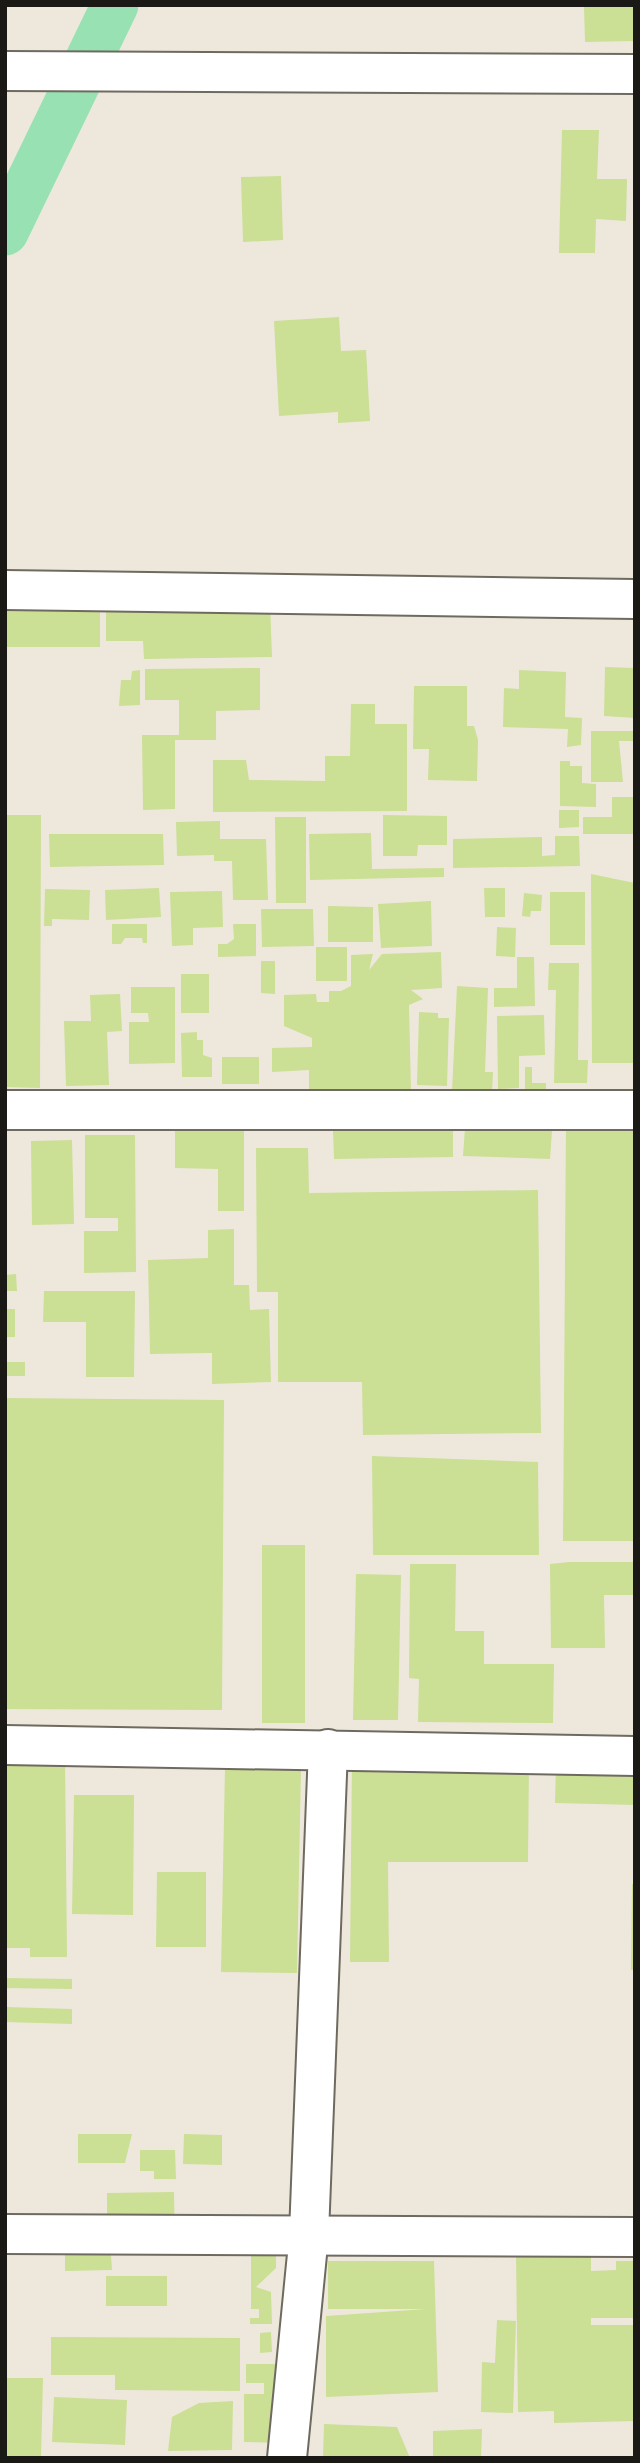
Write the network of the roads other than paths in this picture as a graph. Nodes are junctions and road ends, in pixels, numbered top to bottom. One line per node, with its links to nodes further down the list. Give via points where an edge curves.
1 (5, 71): 2 (street)
2 (635, 74)
3 (5, 590): 4 (street)
4 (635, 599)
5 (5, 1110): 6 (street)
6 (635, 1110)
7 (5, 1745): 8 (street)
8 (328, 1749): 9 (street); 11 (street)
9 (635, 1756)
10 (5, 2234): 11 (street)
11 (309, 2234): 12 (street); 13 (street)
12 (635, 2237)
13 (288, 2458)

